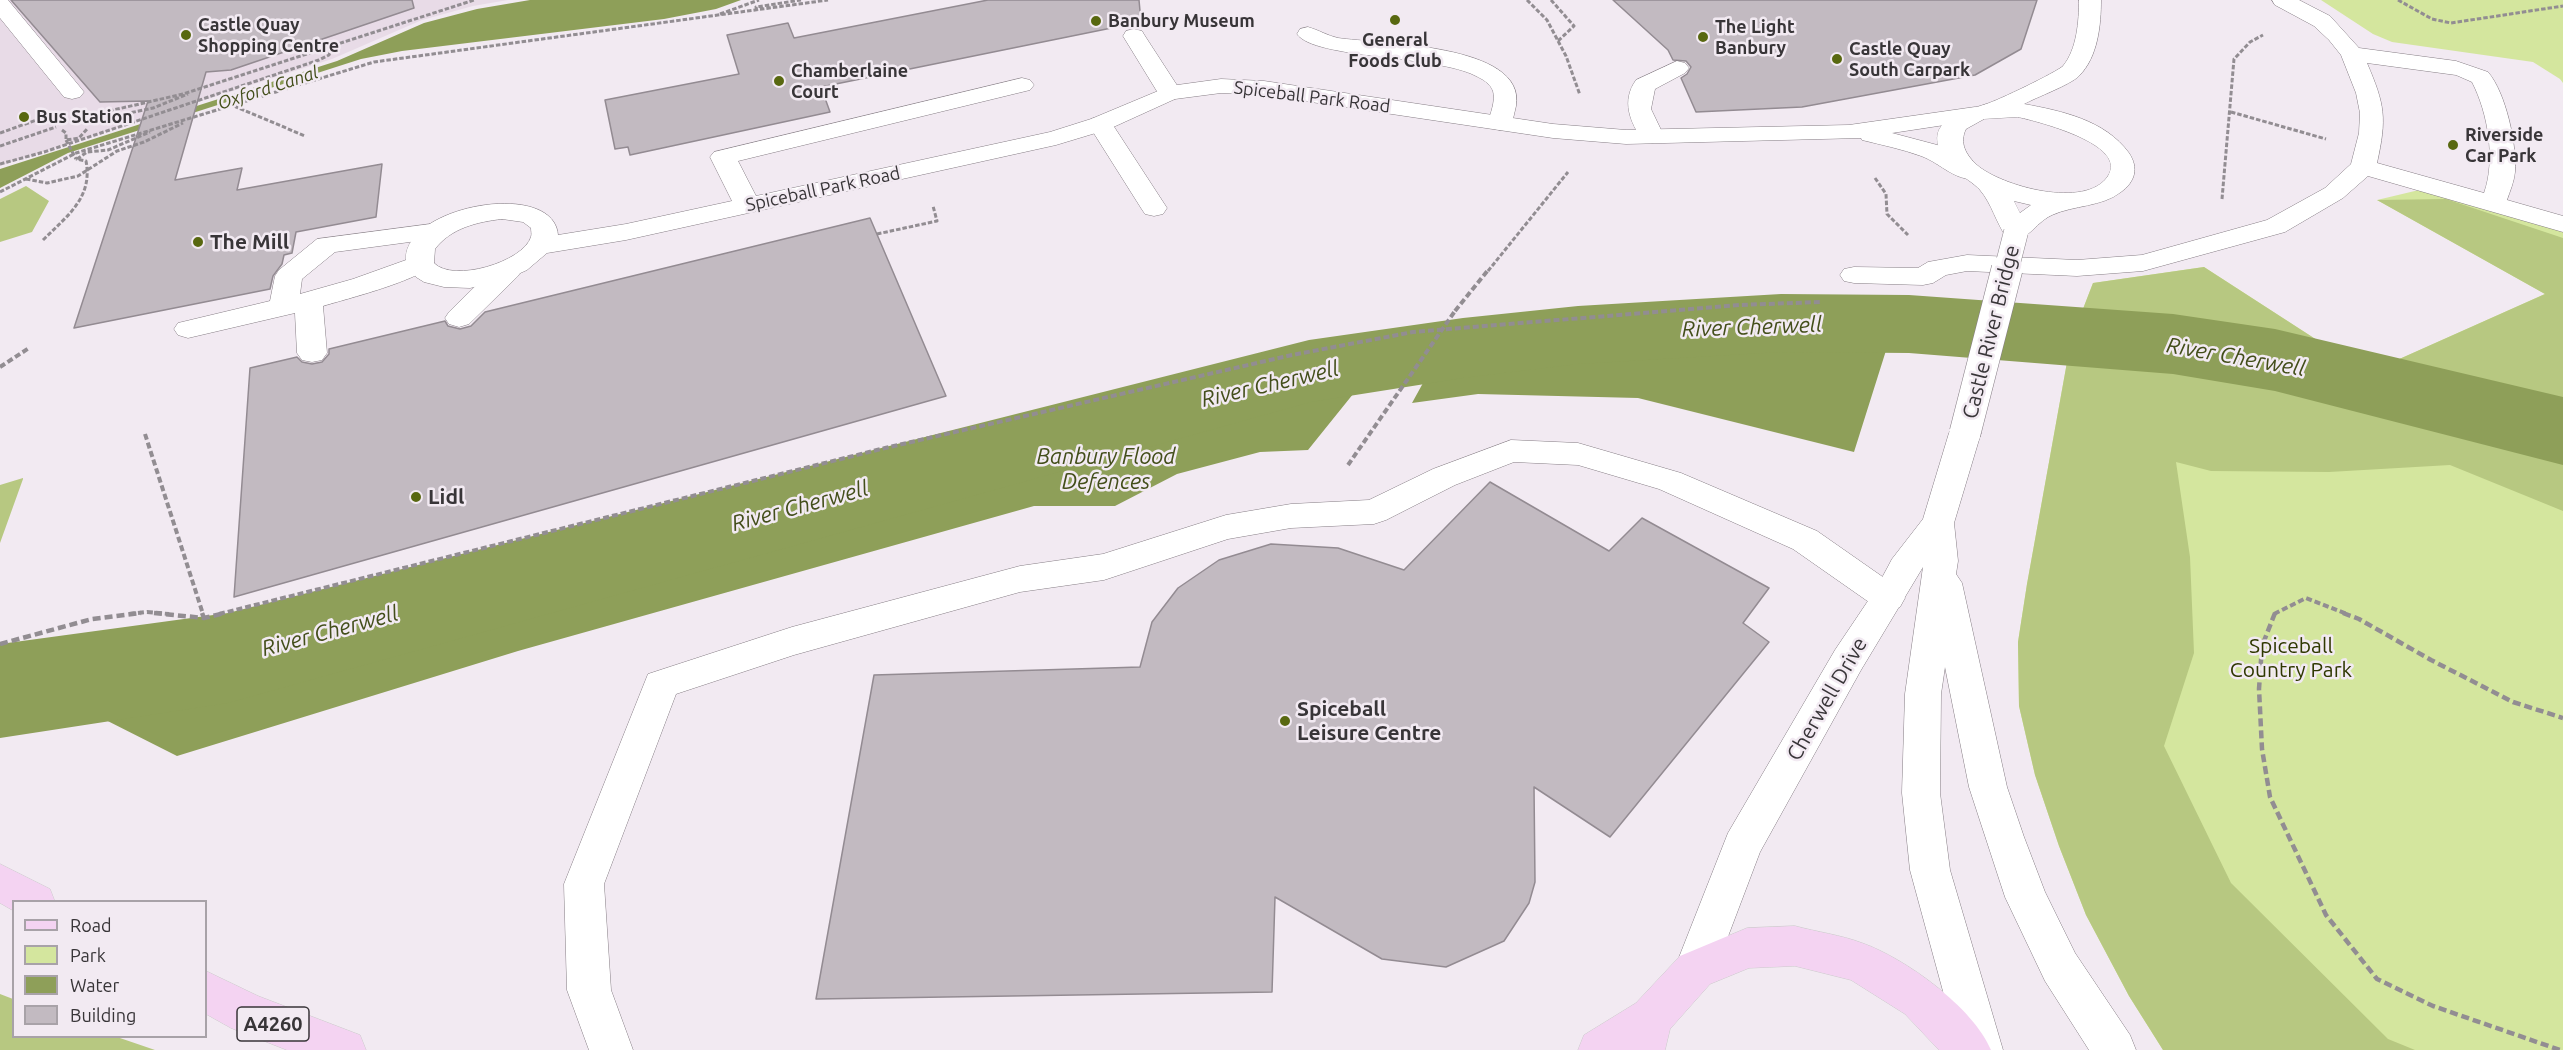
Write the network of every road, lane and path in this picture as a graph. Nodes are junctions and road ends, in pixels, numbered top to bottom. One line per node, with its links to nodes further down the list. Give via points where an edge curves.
1 (474, 0): 18 (path)
2 (759, 0): 13 (path)
3 (801, 0): 12 (path, via 756,7)
4 (825, 0): 12 (path)
5 (1527, 0): 17 (path, via 1547,20)
6 (1551, 0): 17 (path, via 1574,26)
7 (2283, 0): 14 (street)
8 (2398, 0): 11 (path, via 2432,19 2451,23)
9 (2087, 1): 21 (street, via 2087,38)
10 (0, 4): 24 (street)
11 (2563, 6)
12 (758, 11): 13 (path)
13 (719, 15): 26 (path, via 374,63)
14 (2322, 21): 19 (street); 29 (path, via 2261,36 2241,49 2233,66)
15 (1308, 34): 35 (street, via 1339,45 1444,57 1481,68 1498,78 1506,94)
16 (1134, 36): 25 (street)
17 (1558, 42): 42 (path)
18 (333, 45): 23 (path); 50 (path, via 329,55 319,60)
19 (2352, 54): 49 (street, via 2362,74 2372,113); 58 (street, via 2464,70 2482,79 2501,144 2503,174)
20 (1677, 68): 45 (street, via 1644,84 1639,109)
21 (2070, 72): 28 (street); 43 (street, via 2073,103)
22 (1022, 84): 59 (street, via 723,156)
23 (200, 88): 27 (path); 32 (path, via 153,108)
24 (72, 92)
25 (1170, 93): 35 (street, Spiceball Park Road, via 1240,86); 36 (street, Spiceball Park Road)
26 (234, 106): 31 (path); 44 (path)
27 (105, 112)
28 (1983, 112): 40 (street, Spiceball Park Road); 43 (street, via 2018,110 2047,115); 53 (street, Castle River Bridge, via 1957,122 1949,135 1954,157)
29 (2231, 112): 49 (path); 66 (path)
30 (47, 117): 41 (path)
31 (195, 117): 39 (path); 51 (path, via 117,151)
32 (103, 120)
33 (53, 122): 37 (path)
34 (67, 123): 37 (path)
35 (1500, 123): 42 (street, Spiceball Park Road)
36 (1100, 124): 59 (street, Spiceball Park Road, via 1056,138); 60 (street)
37 (58, 126): 46 (path, via 66,133); 47 (path)
38 (92, 126): 46 (path, via 79,138)
39 (156, 129): 48 (path, via 115,148 87,152); 54 (path, via 76,153)
40 (1849, 132): 45 (street, Spiceball Park Road); 53 (street, Spiceball Park Road, via 1932,151)
41 (0, 133)
42 (1594, 135): 45 (street, Spiceball Park Road); 81 (path, bridge, via 1583,156 1455,311)
43 (2095, 135): 57 (street, via 2116,153 2123,175 2114,188)
44 (305, 136)
45 (1652, 136)
46 (66, 140): 48 (path, bridge)
47 (0, 146)
48 (76, 159): 51 (path, via 86,161)
49 (2365, 159): 58 (street); 66 (street, via 2334,192 2283,230)
50 (0, 164)
51 (89, 171): 54 (path, via 55,182); 65 (path, via 82,199)
52 (1868, 173): 69 (path, via 1888,195 1887,214 1920,241)
53 (1978, 177): 57 (street, Spiceball Park Road, via 2022,195 2062,201); 63 (street, Castle River Bridge, via 2000,200)
54 (25, 179): 55 (path)
55 (0, 192)
56 (931, 199): 64 (path, via 937,221)
57 (2090, 199): 63 (street, Castle River Bridge, via 2048,206)
58 (2493, 203): 61 (street)
59 (748, 206): 67 (street, Spiceball Park Road, via 585,241)
60 (1154, 208)
61 (2563, 224)
62 (438, 231): 67 (street, via 483,213 519,212 543,223); 68 (street, via 426,242); 73 (street, via 327,245 289,276)
63 (2016, 232): 79 (street, Castle River Bridge, bridge)
64 (877, 234)
65 (43, 240)
66 (2217, 244): 69 (street, via 2114,267 1967,263)
67 (541, 246): 70 (street)
68 (420, 263): 70 (street, via 437,278 452,280 480,279); 73 (street)
69 (1938, 268): 71 (street, via 1923,277)
70 (508, 270): 74 (street)
71 (1854, 275)
72 (1829, 302): 85 (path, via 1413,332 1292,355 885,448)
73 (296, 305): 75 (street); 77 (street)
74 (459, 318)
75 (188, 329)
76 (29, 348): 78 (path)
77 (312, 353)
78 (0, 367)
79 (1965, 433): 82 (street, Cherwell Drive)
80 (145, 434): 85 (path)
81 (1348, 465)
82 (1938, 523): 83 (street); 84 (street, Cherwell Drive, via 1904,568)
83 (1941, 561): 95 (street, via 1923,694 1921,793 1930,870); 96 (street, via 1988,787 2004,837 2026,897 2060,967)
84 (1888, 598): 88 (street, Cherwell Drive, via 1848,660 1742,846); 92 (street, via 1805,540 1670,481 1578,454 1511,451 1444,477 1374,512 1291,516 1226,527 1104,567 1020,579 792,641 661,684 584,884 589,990)
85 (204, 618): 86 (path, via 147,612 92,619)
86 (0, 644)
87 (2563, 718): 97 (path, via 2513,702 2359,619 2306,598 2275,612 2262,646 2262,749 2270,797 2326,915 2377,979 2433,1006)
88 (1695, 970): 90 (main road); 94 (main road, via 1747,948 1795,946 1860,962 1920,999)
89 (207, 993): 91 (main road, A4260, via 246,1013)
90 (1647, 1034): 93 (main road)
91 (344, 1050)
92 (611, 1050)
93 (1600, 1050)
94 (1969, 1050)
95 (1980, 1050)
96 (2114, 1050)
97 (2559, 1050)

